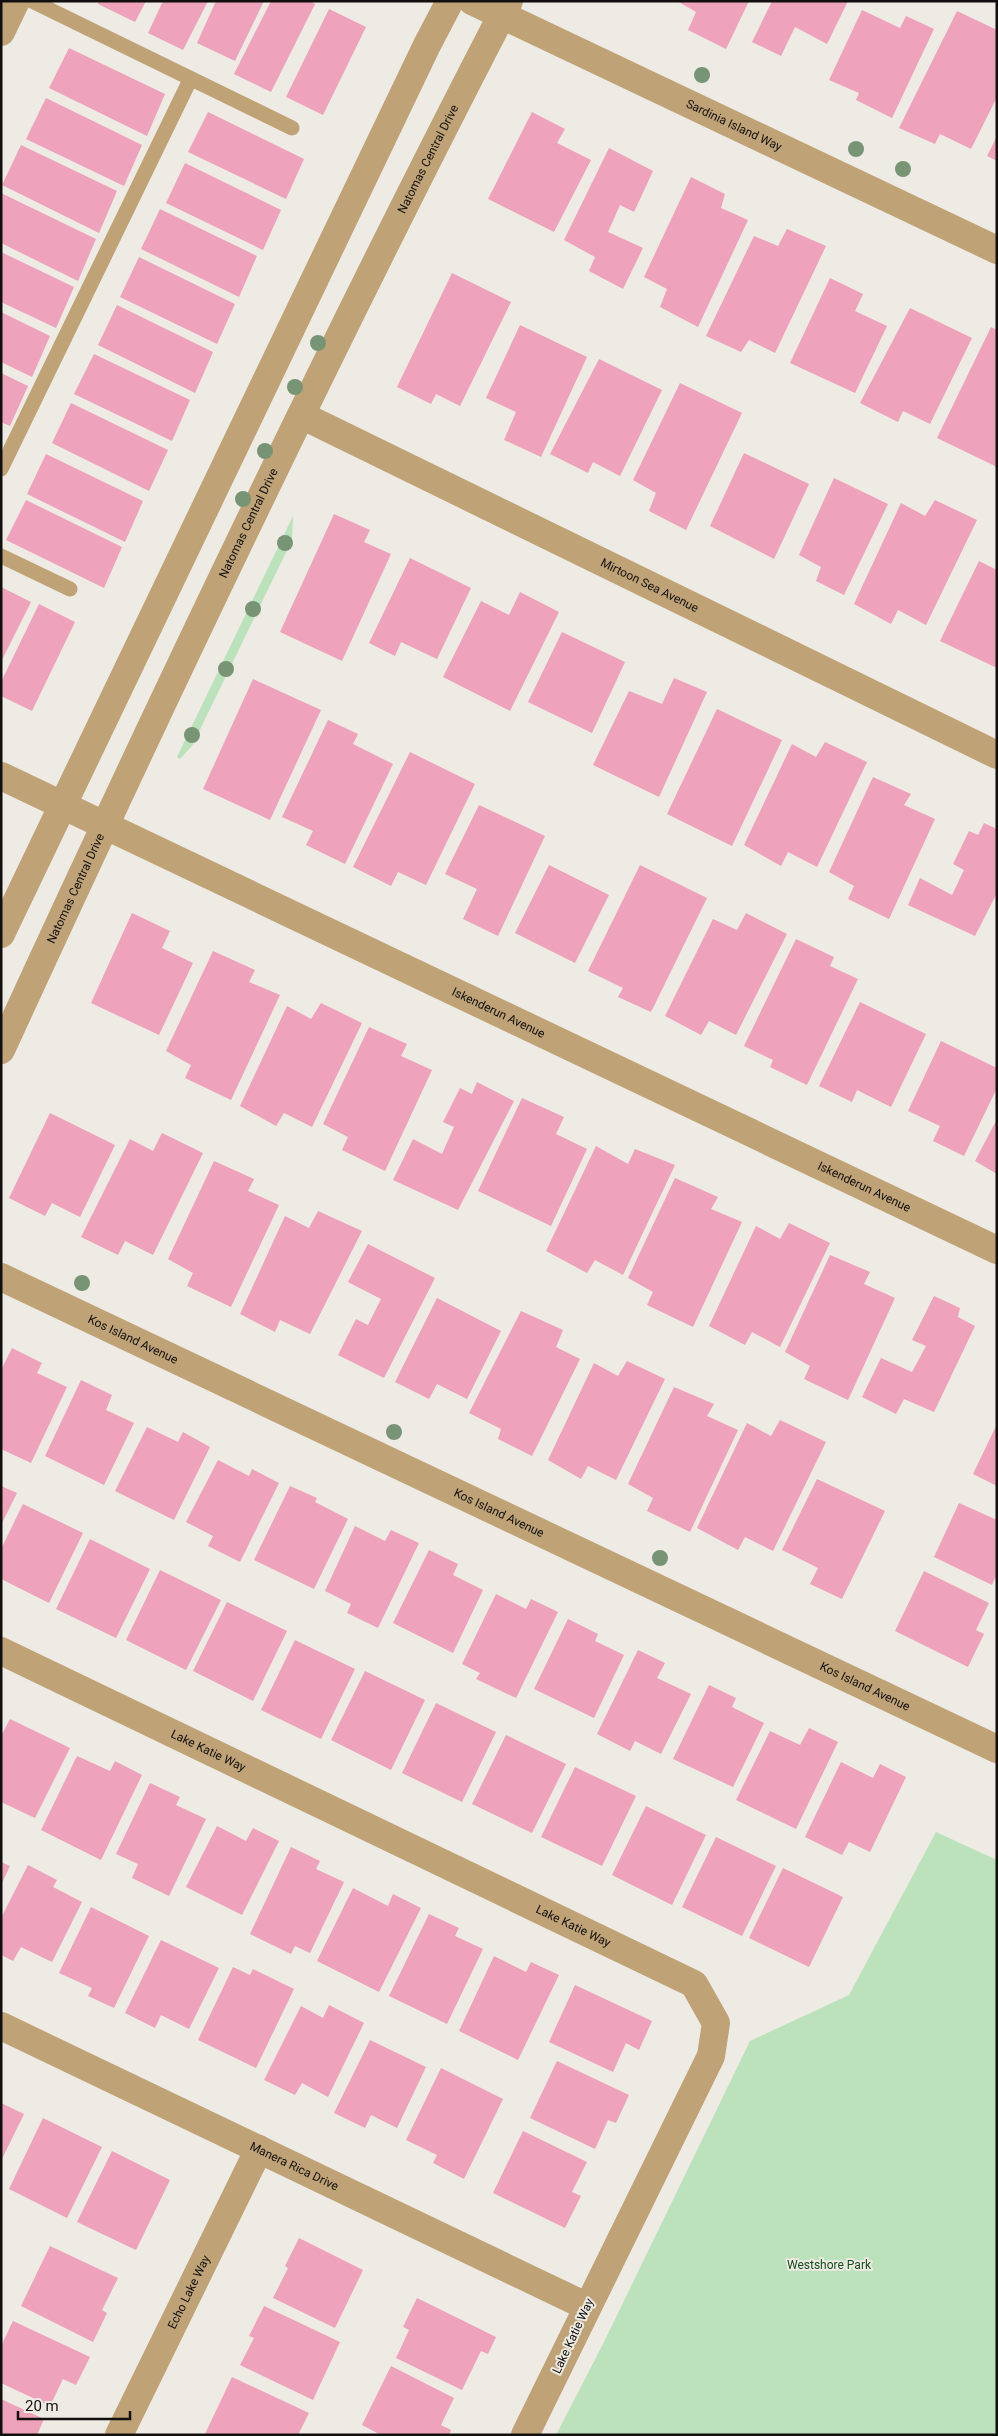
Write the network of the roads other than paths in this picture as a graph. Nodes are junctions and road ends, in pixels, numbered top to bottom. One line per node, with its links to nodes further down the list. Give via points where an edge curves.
1 (16, 1): 6 (street)
2 (32, 1): 7 (lane)
3 (450, 1): 16 (street)
4 (472, 1): 5 (street, Sardinia Island Way)
5 (505, 9): 9 (street, Sardinia Island Way); 10 (street, Natomas Central Drive)
6 (1, 32)
7 (190, 80): 8 (lane); 11 (lane)
8 (292, 128)
9 (997, 250)
10 (302, 415): 14 (street, Mirtoon Sea Avenue); 17 (street, Natomas Central Drive)
11 (1, 469)
12 (1, 556): 13 (lane)
13 (70, 589)
14 (997, 755)
15 (1, 776): 16 (street, Iskenderun Avenue)
16 (64, 806): 17 (street, Iskenderun Avenue); 18 (street)
17 (106, 826): 19 (street, Natomas Central Drive); 20 (street, Iskenderun Avenue)
18 (1, 934)
19 (1, 1050)
20 (997, 1250)
21 (1, 1277): 23 (street, Kos Island Avenue)
22 (1, 1651): 26 (street, Lake Katie Way, via 694,1984 716,2023 711,2056)
23 (997, 1749)
24 (1, 2026): 25 (street, Manera Rica Drive)
25 (259, 2149): 26 (street, Manera Rica Drive); 27 (street, Echo Lake Way)
26 (586, 2306): 28 (street, Lake Katie Way)
27 (119, 2435)
28 (525, 2435)

